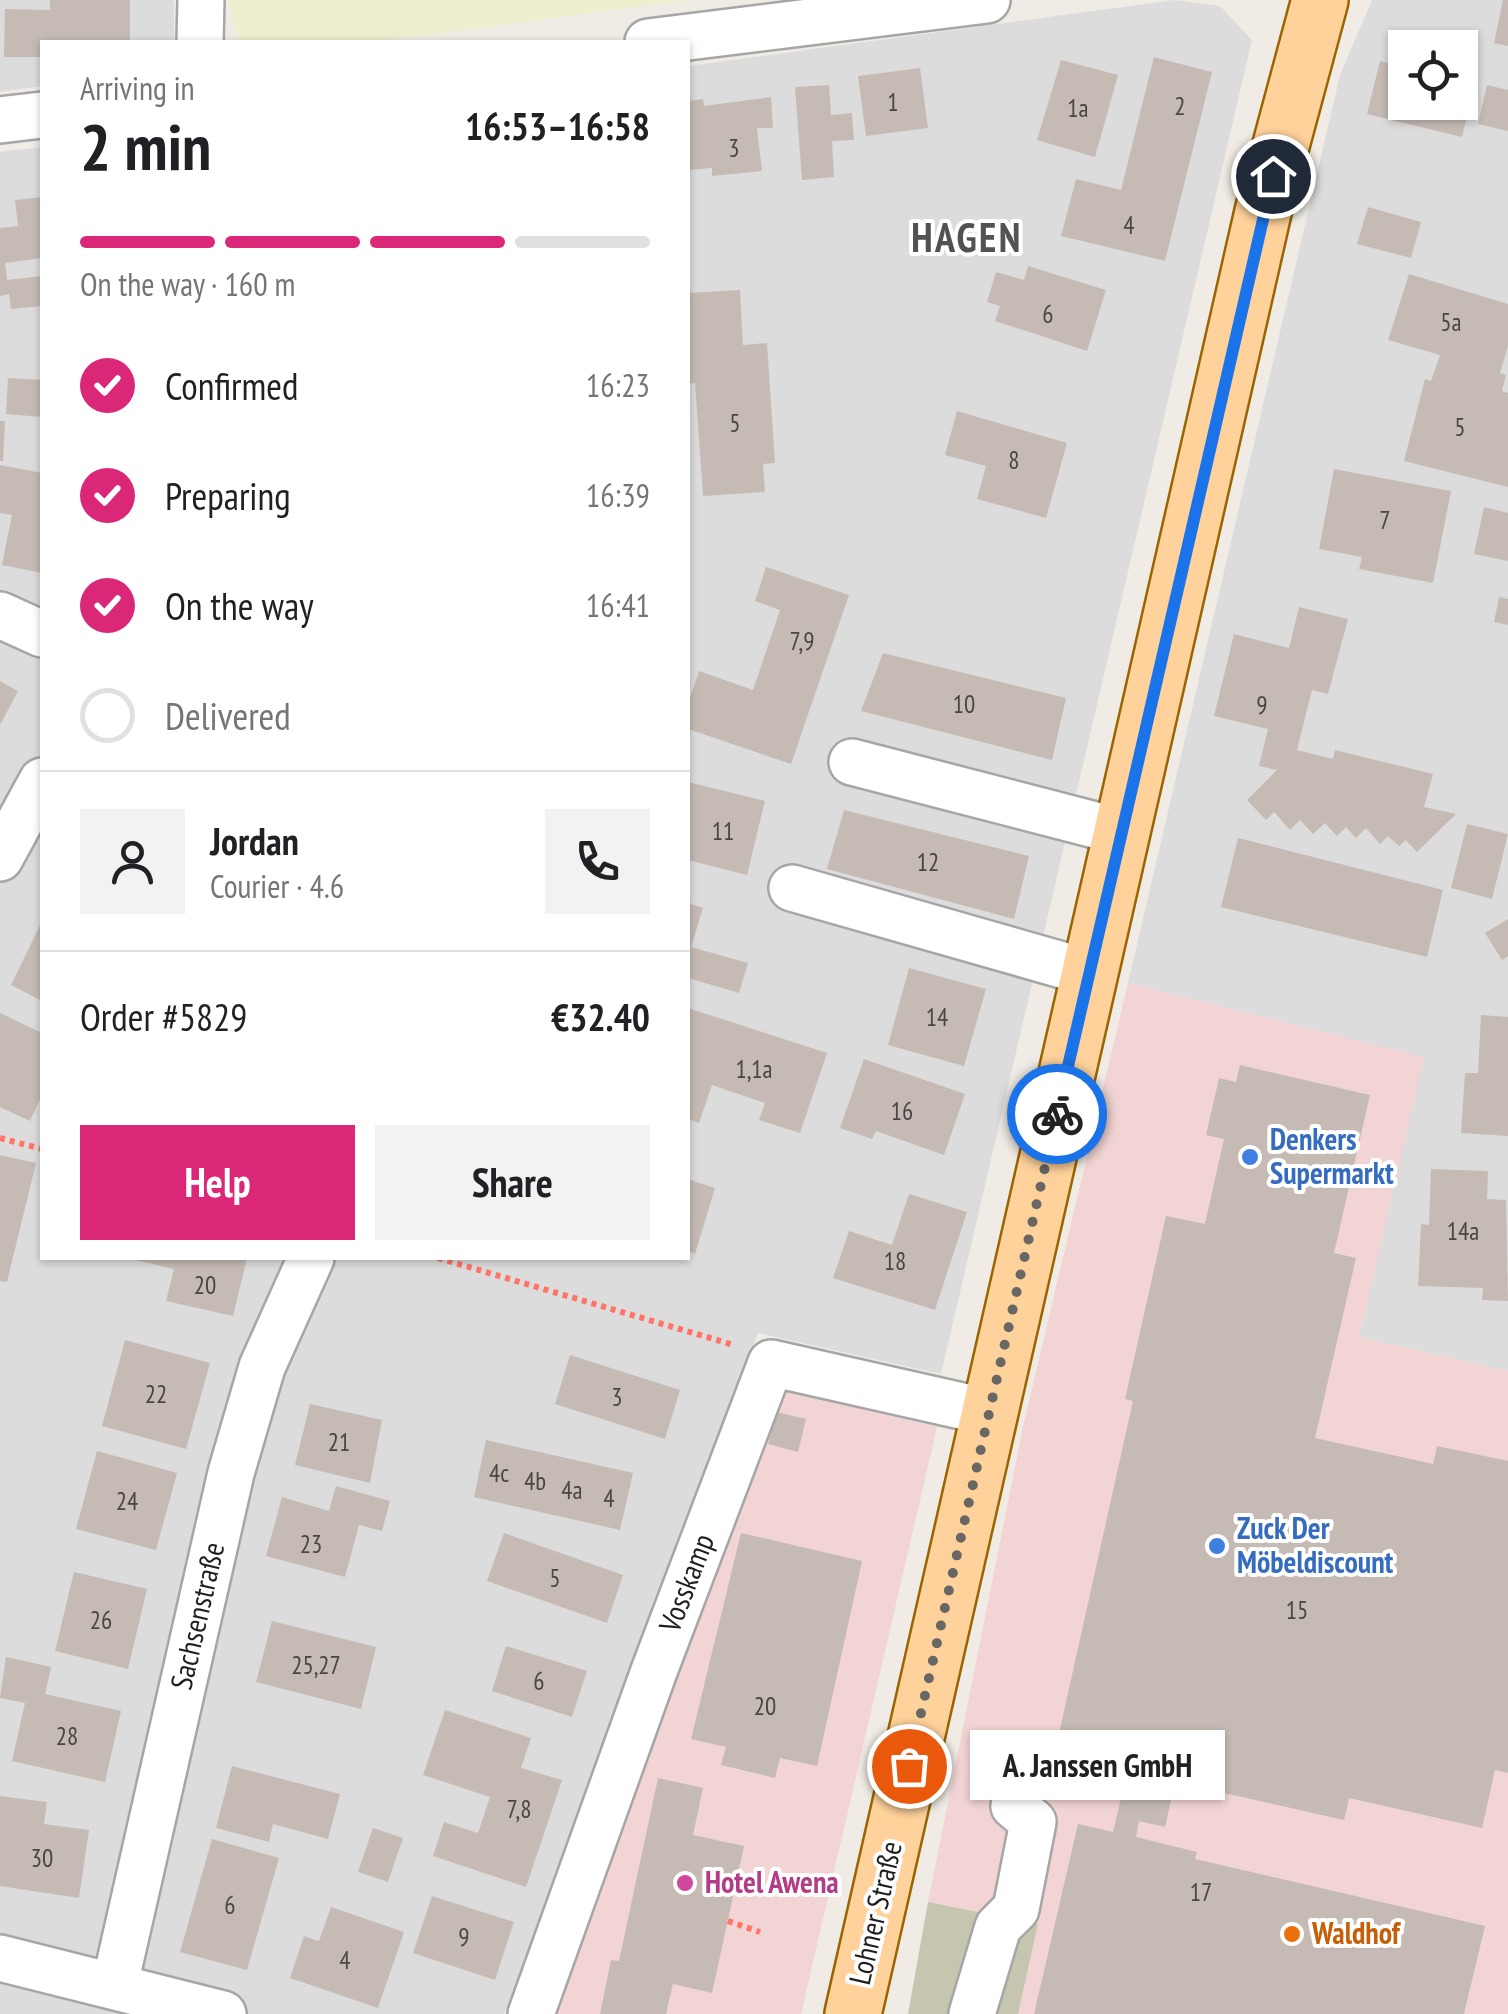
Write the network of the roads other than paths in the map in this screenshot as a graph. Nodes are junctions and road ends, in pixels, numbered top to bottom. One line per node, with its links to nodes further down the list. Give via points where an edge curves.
1 (201, 0): 4 (street)
2 (987, 0): 5 (street)
3 (1320, 0): 12 (main road, Lohner Straße, via 1263,212)
4 (200, 40)
5 (664, 40)
6 (40, 115): 7 (street)
7 (0, 120)
8 (0, 616): 9 (street)
9 (40, 633)
10 (852, 762): 12 (street)
11 (40, 785): 13 (street)
12 (1122, 832): 15 (main road, Lohner Straße)
13 (0, 858)
14 (792, 888): 15 (street)
15 (1090, 972): 17 (main road, Lohner Straße)
16 (310, 1260): 20 (street, Sachsenstraße, via 262,1367 231,1472)
17 (988, 1412): 22 (street, Vosskamp, via 771,1363); 23 (main road, Lohner Straße)
18 (1024, 1755): 24 (street, via 1014,1806 1032,1822 1016,1909 998,1927)
19 (0, 1958): 20 (street)
20 (115, 1984): 21 (street)
21 (224, 2014)
22 (531, 2014)
23 (853, 2014)
24 (972, 2014)

